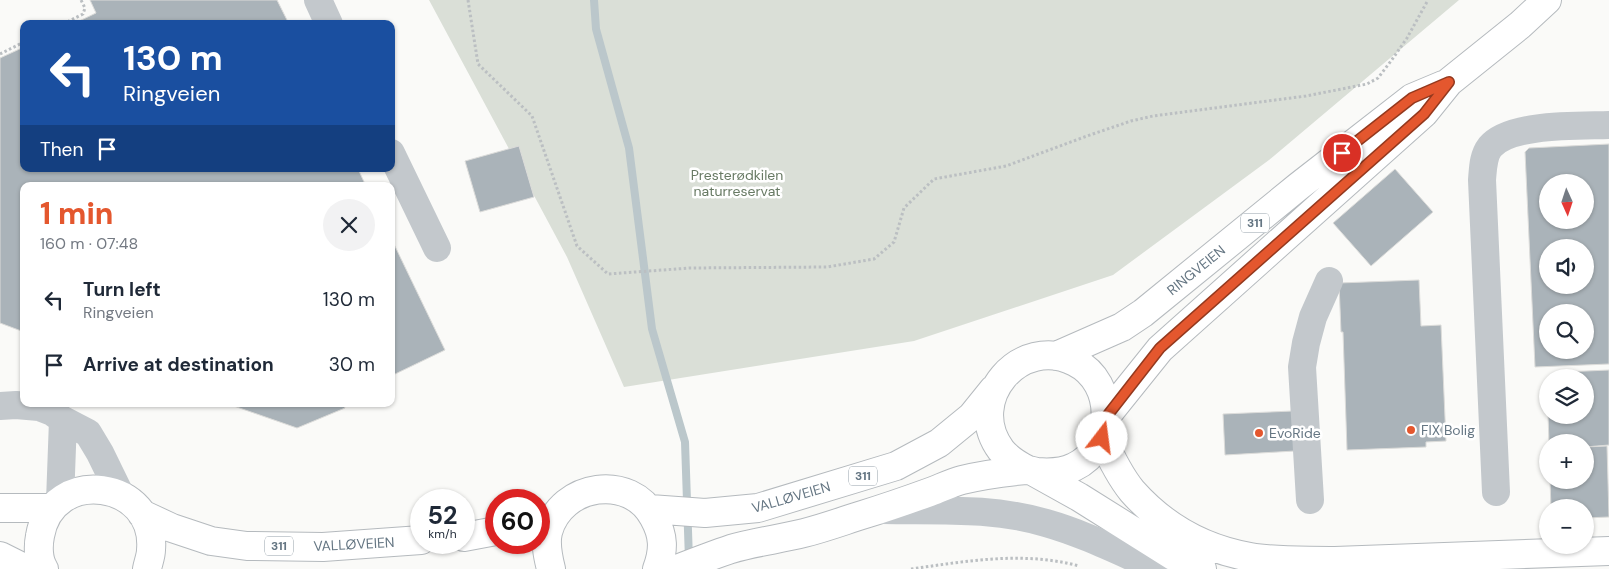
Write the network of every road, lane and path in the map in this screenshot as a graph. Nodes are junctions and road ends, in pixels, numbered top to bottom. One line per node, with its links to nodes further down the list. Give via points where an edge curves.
1 (81, 0): 6 (path, via 85,8 83,14)
2 (318, 0): 7 (street)
3 (468, 0): 4 (path, via 478,64 532,116 578,246 608,274 690,268 827,267 874,259 894,242 904,208 934,179 1006,166 1130,121 1367,84 1378,78 1391,62)
4 (1428, 0)
5 (1547, 0): 10 (main road, RINGVEIEN / 311)
6 (71, 20)
7 (328, 20)
8 (20, 44): 9 (path)
9 (0, 54)
10 (1449, 82): 15 (main road, RINGVEIEN / 311, via 1412,98 1143,313 1122,327); 21 (main road, RINGVEIEN / 311, via 1424,114 1160,348)
11 (1609, 125): 23 (street, via 1532,128 1506,136 1491,146 1484,160 1482,180)
12 (395, 161): 13 (street)
13 (437, 248)
14 (1329, 281): 25 (street, via 1313,317 1302,367)
15 (1056, 356): 16 (main road, RINGVEIEN / 311, via 1028,359 1004,375); 21 (main road, RINGVEIEN / 311, via 1076,362 1092,376 1103,394)
16 (996, 386): 22 (main road, RINGVEIEN / 311, via 990,402 989,419 993,435 1013,462); 28 (main road, VALLØVEIEN / 311, via 972,416 939,443 896,466 758,508 705,513)
17 (20, 405): 18 (street)
18 (0, 406)
19 (39, 407): 20 (street)
20 (63, 420): 24 (street, via 88,433); 26 (street)
21 (1104, 427): 22 (main road, RINGVEIEN / 311, via 1091,455 1074,467 1054,473); 33 (main road, via 1114,463 1131,490 1152,512 1185,535 1217,549 1250,557 1335,561)
22 (1031, 471): 29 (main road, via 961,480); 45 (main road, via 1173,556)
23 (1496, 492)
24 (120, 494): 26 (main road, VALLØVEIEN / 311, via 105,489 89,489 74,493); 30 (main road, VALLØVEIEN / 311)
25 (1310, 500)
26 (56, 505): 27 (main road, VALLØVEIEN / 311); 38 (main road, via 42,526 38,546)
27 (0, 508)
28 (660, 509): 31 (main road, via 613,488 592,489); 41 (main road, via 663,555)
29 (879, 510): 42 (main road, via 731,549); 44 (street, via 976,511 1046,522)
30 (142, 514): 32 (main road, VALLØVEIEN / 311, via 211,541 247,546 323,547); 39 (main road, VALLØVEIEN / 311, via 150,532 151,551)
31 (550, 514)
32 (410, 541)
33 (1609, 551)
34 (547, 554): 40 (main road)
35 (0, 556): 37 (main road)
36 (1085, 567): 43 (path, via 1019,557)
37 (26, 569)
38 (44, 569)
39 (146, 569)
40 (552, 569)
41 (657, 569)
42 (677, 569)
43 (911, 569)
44 (1159, 569)
45 (1202, 569)

